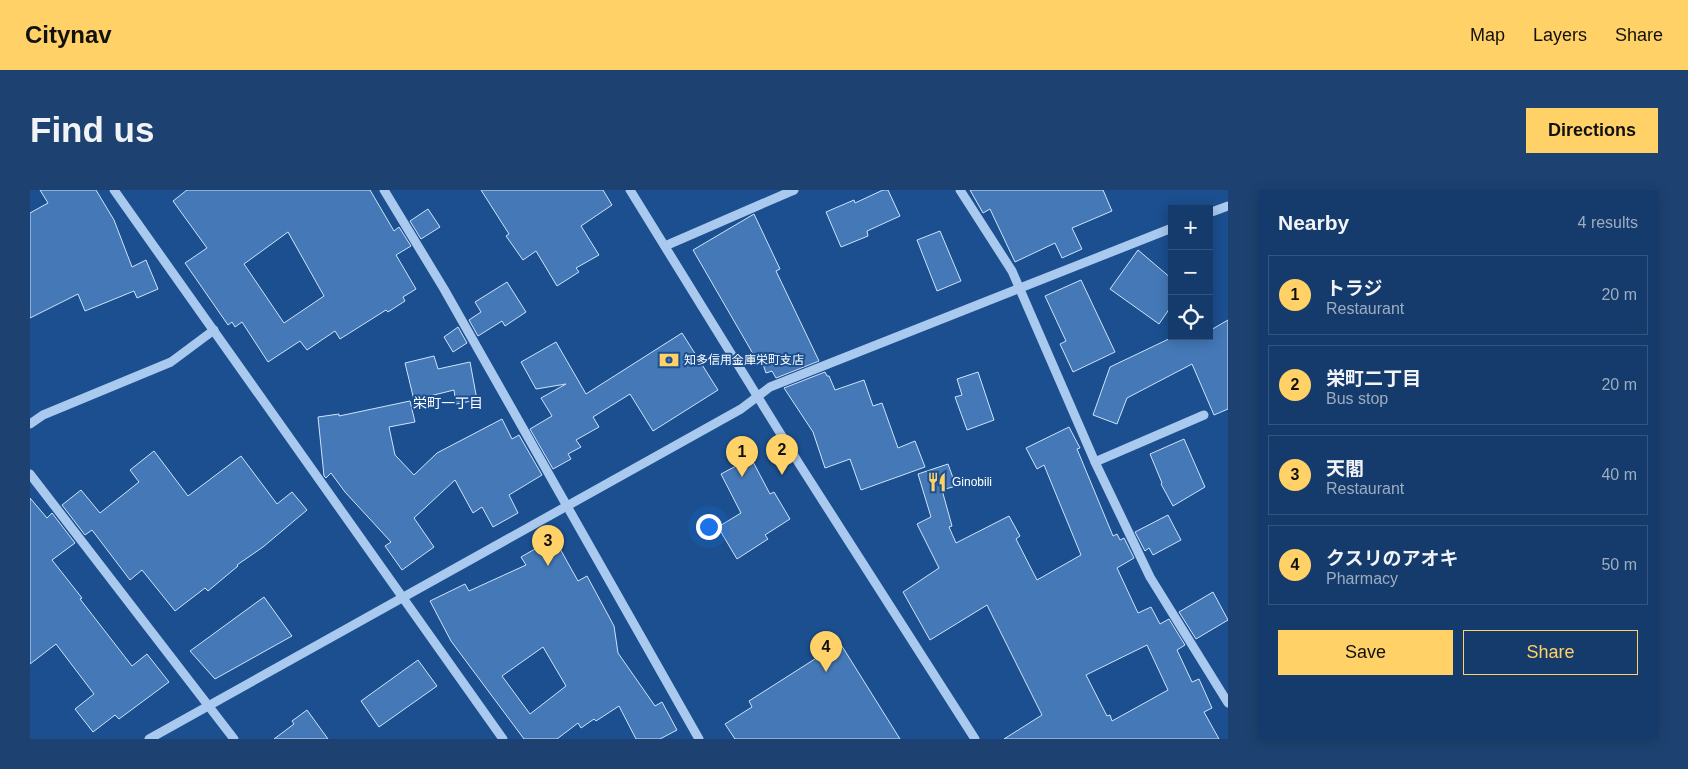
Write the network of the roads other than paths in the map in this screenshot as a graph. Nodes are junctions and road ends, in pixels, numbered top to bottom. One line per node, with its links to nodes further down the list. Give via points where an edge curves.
1 (114, 190): 11 (street)
2 (384, 190): 17 (street)
3 (630, 190): 9 (street)
4 (794, 190): 9 (street)
5 (960, 190): 10 (street, via 1012,271)
6 (1228, 206): 7 (street)
7 (1213, 212)
8 (1168, 230): 10 (street)
9 (665, 246): 12 (street)
10 (1018, 288): 12 (street, via 770,387); 15 (street)
11 (214, 330): 14 (street, via 171,362 43,414); 18 (street)
12 (757, 397): 17 (street); 25 (street)
13 (1204, 416): 15 (street)
14 (30, 424)
15 (1095, 462): 19 (street, via 1150,577)
16 (30, 474): 20 (street)
17 (567, 506): 18 (street); 24 (street)
18 (405, 597): 20 (street); 23 (street)
19 (1228, 703)
20 (208, 705): 21 (street); 22 (street)
21 (149, 739)
22 (234, 739)
23 (503, 739)
24 (699, 739)
25 (975, 739)

